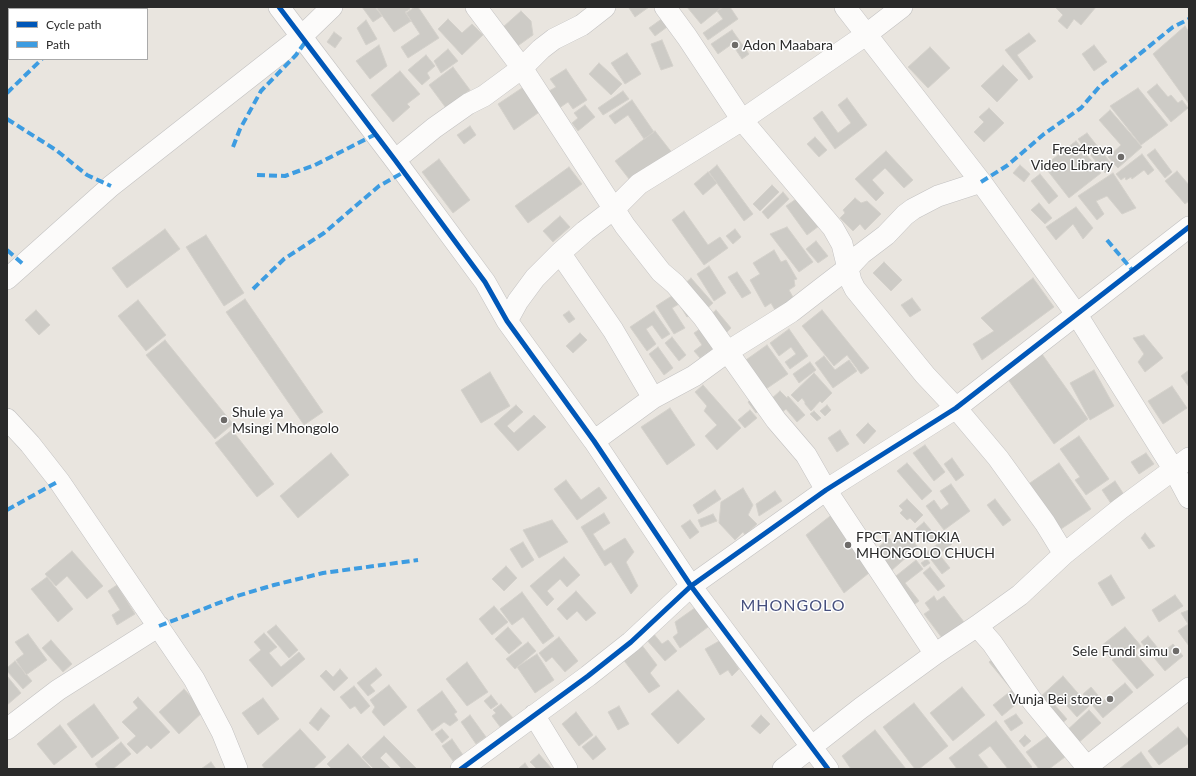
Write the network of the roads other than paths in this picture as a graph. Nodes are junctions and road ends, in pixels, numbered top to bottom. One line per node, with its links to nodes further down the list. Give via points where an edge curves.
1 (279, 7): 9 (street)
2 (332, 7): 9 (street)
3 (476, 7): 10 (street)
4 (605, 7): 10 (street, via 582,25 554,39)
5 (665, 7): 11 (street)
6 (845, 7): 8 (street)
7 (902, 7): 8 (street)
8 (867, 34): 11 (street); 13 (street)
9 (302, 36): 12 (street); 18 (street, via 111,186)
10 (522, 68): 12 (street, via 434,128); 14 (street)
11 (742, 120): 14 (street, via 639,184); 17 (street, via 833,228 842,244)
12 (395, 160): 20 (street, via 485,282)
13 (981, 182): 17 (street, via 938,196 913,209); 19 (street)
14 (615, 208): 16 (street); 21 (street, via 625,226 661,272 676,284 703,317)
15 (1189, 228): 19 (street)
16 (560, 252): 20 (street, via 536,278); 22 (street, via 613,330)
17 (848, 268): 21 (street, via 790,312); 23 (street, via 855,289 925,376)
18 (7, 279)
19 (1077, 315): 23 (street); 26 (street)
20 (506, 320): 25 (street)
21 (727, 352): 22 (street, via 694,376); 27 (street, via 776,420 806,455)
22 (652, 398): 25 (street)
23 (956, 408): 27 (street); 29 (street, via 998,458)
24 (7, 419): 31 (street, via 59,482)
25 (594, 441): 30 (street)
26 (1182, 464): 28 (street); 29 (street)
27 (826, 490): 30 (street); 33 (street)
28 (1189, 498)
29 (1064, 554): 32 (street, via 1020,595)
30 (691, 586): 35 (street, via 631,642); 37 (street)
31 (159, 626): 36 (street, via 58,690); 39 (street, via 194,679 222,732)
32 (977, 626): 33 (street); 38 (street)
33 (935, 654): 37 (street)
34 (1189, 688): 38 (street)
35 (534, 715): 40 (street); 41 (street)
36 (7, 729)
37 (811, 748): 42 (street); 43 (street)
38 (1085, 768)
39 (237, 769)
40 (461, 769)
41 (567, 769)
42 (783, 769)
43 (828, 769)

